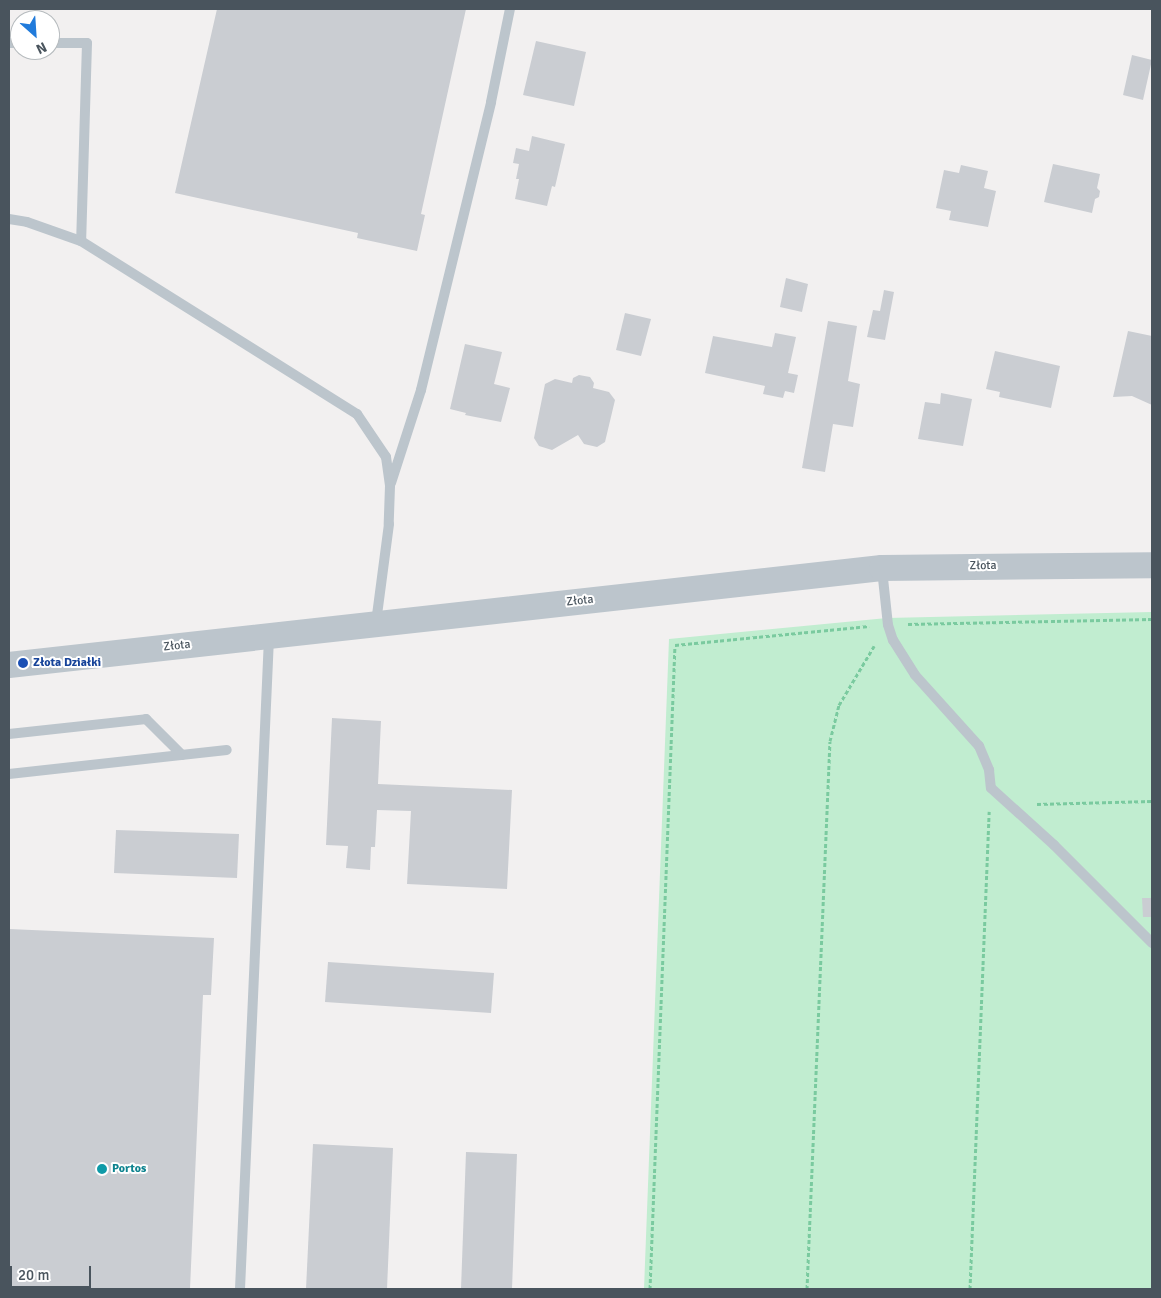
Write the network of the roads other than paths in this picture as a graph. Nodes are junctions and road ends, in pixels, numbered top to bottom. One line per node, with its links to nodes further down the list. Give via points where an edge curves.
1 (510, 9): 5 (lane, via 491,102 421,390)
2 (60, 43): 4 (lane, via 87,43)
3 (9, 219): 4 (lane, via 27,222)
4 (81, 242): 5 (lane, via 357,414 386,457)
5 (390, 486): 8 (lane, via 389,524)
6 (1152, 565): 7 (street, Złota)
7 (882, 568): 8 (street, Złota); 15 (lane, via 888,625 902,657 979,746 985,757 991,788 1054,845)
8 (376, 624): 9 (street, Złota)
9 (269, 636): 10 (street, Złota); 16 (lane)
10 (9, 665)
11 (9, 734): 13 (lane, via 146,719)
12 (228, 750): 13 (lane)
13 (182, 755): 14 (lane)
14 (9, 774)
15 (1152, 943)
16 (240, 1289)

